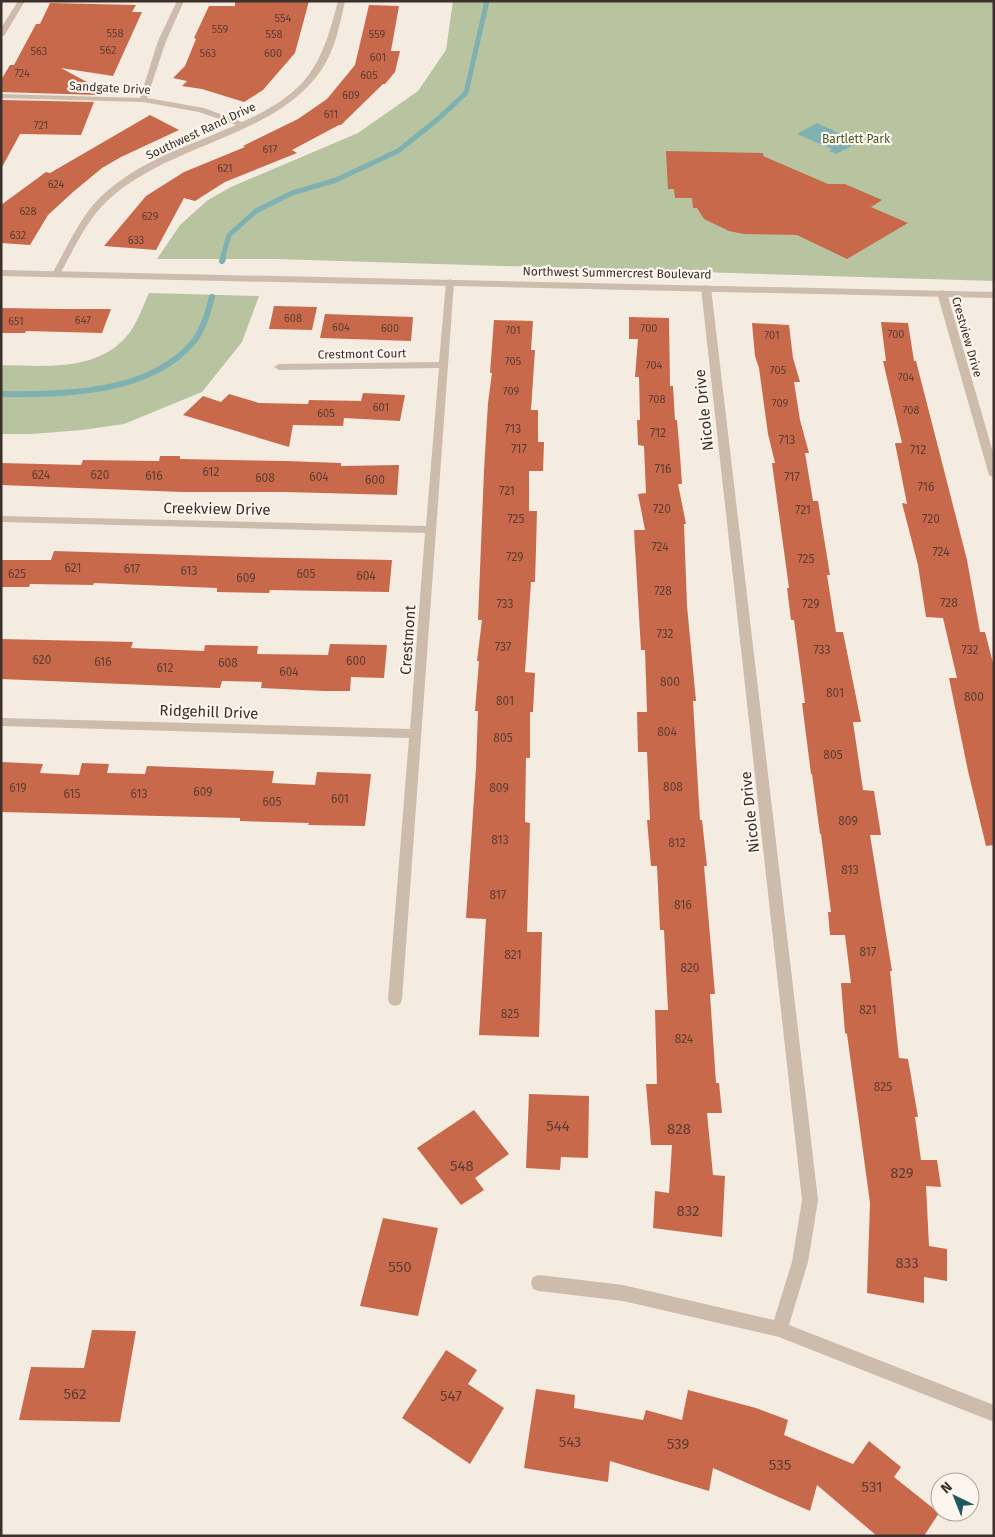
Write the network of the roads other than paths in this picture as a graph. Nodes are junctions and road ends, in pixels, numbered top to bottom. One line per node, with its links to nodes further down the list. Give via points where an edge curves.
1 (22, 1): 4 (street)
2 (181, 1): 6 (street, via 162,41)
3 (342, 1): 7 (street, Southwest Rand Drive, via 332,40 318,69 297,92)
4 (1, 34)
5 (1, 96): 6 (street, Sandgate Drive)
6 (144, 100): 7 (street, Sandgate Drive, via 200,110)
7 (243, 125): 9 (street, Southwest Rand Drive, via 141,171 104,199 76,235)
8 (1, 273): 9 (street)
9 (56, 274): 10 (street, Northwest Summercrest Boulevard)
10 (450, 282): 11 (street, Northwest Summercrest Boulevard); 14 (street, Crestmont)
11 (706, 288): 12 (street, Northwest Summercrest Boulevard); 23 (street, Nicole Drive, via 810,1200 800,1262)
12 (942, 293): 13 (street, Northwest Summercrest Boulevard); 16 (street, Crestview Drive)
13 (994, 295)
14 (444, 365): 15 (street, Crestmont Court); 18 (street, Crestmont)
15 (279, 367)
16 (994, 475)
17 (1, 519): 18 (street, Creekview Drive)
18 (431, 530): 20 (street, Crestmont)
19 (1, 722): 20 (street, Ridgehill Drive)
20 (415, 734): 21 (street, Crestmont)
21 (394, 1000)
22 (539, 1283): 23 (street, via 623,1293)
23 (779, 1329): 24 (street)
24 (994, 1414)

